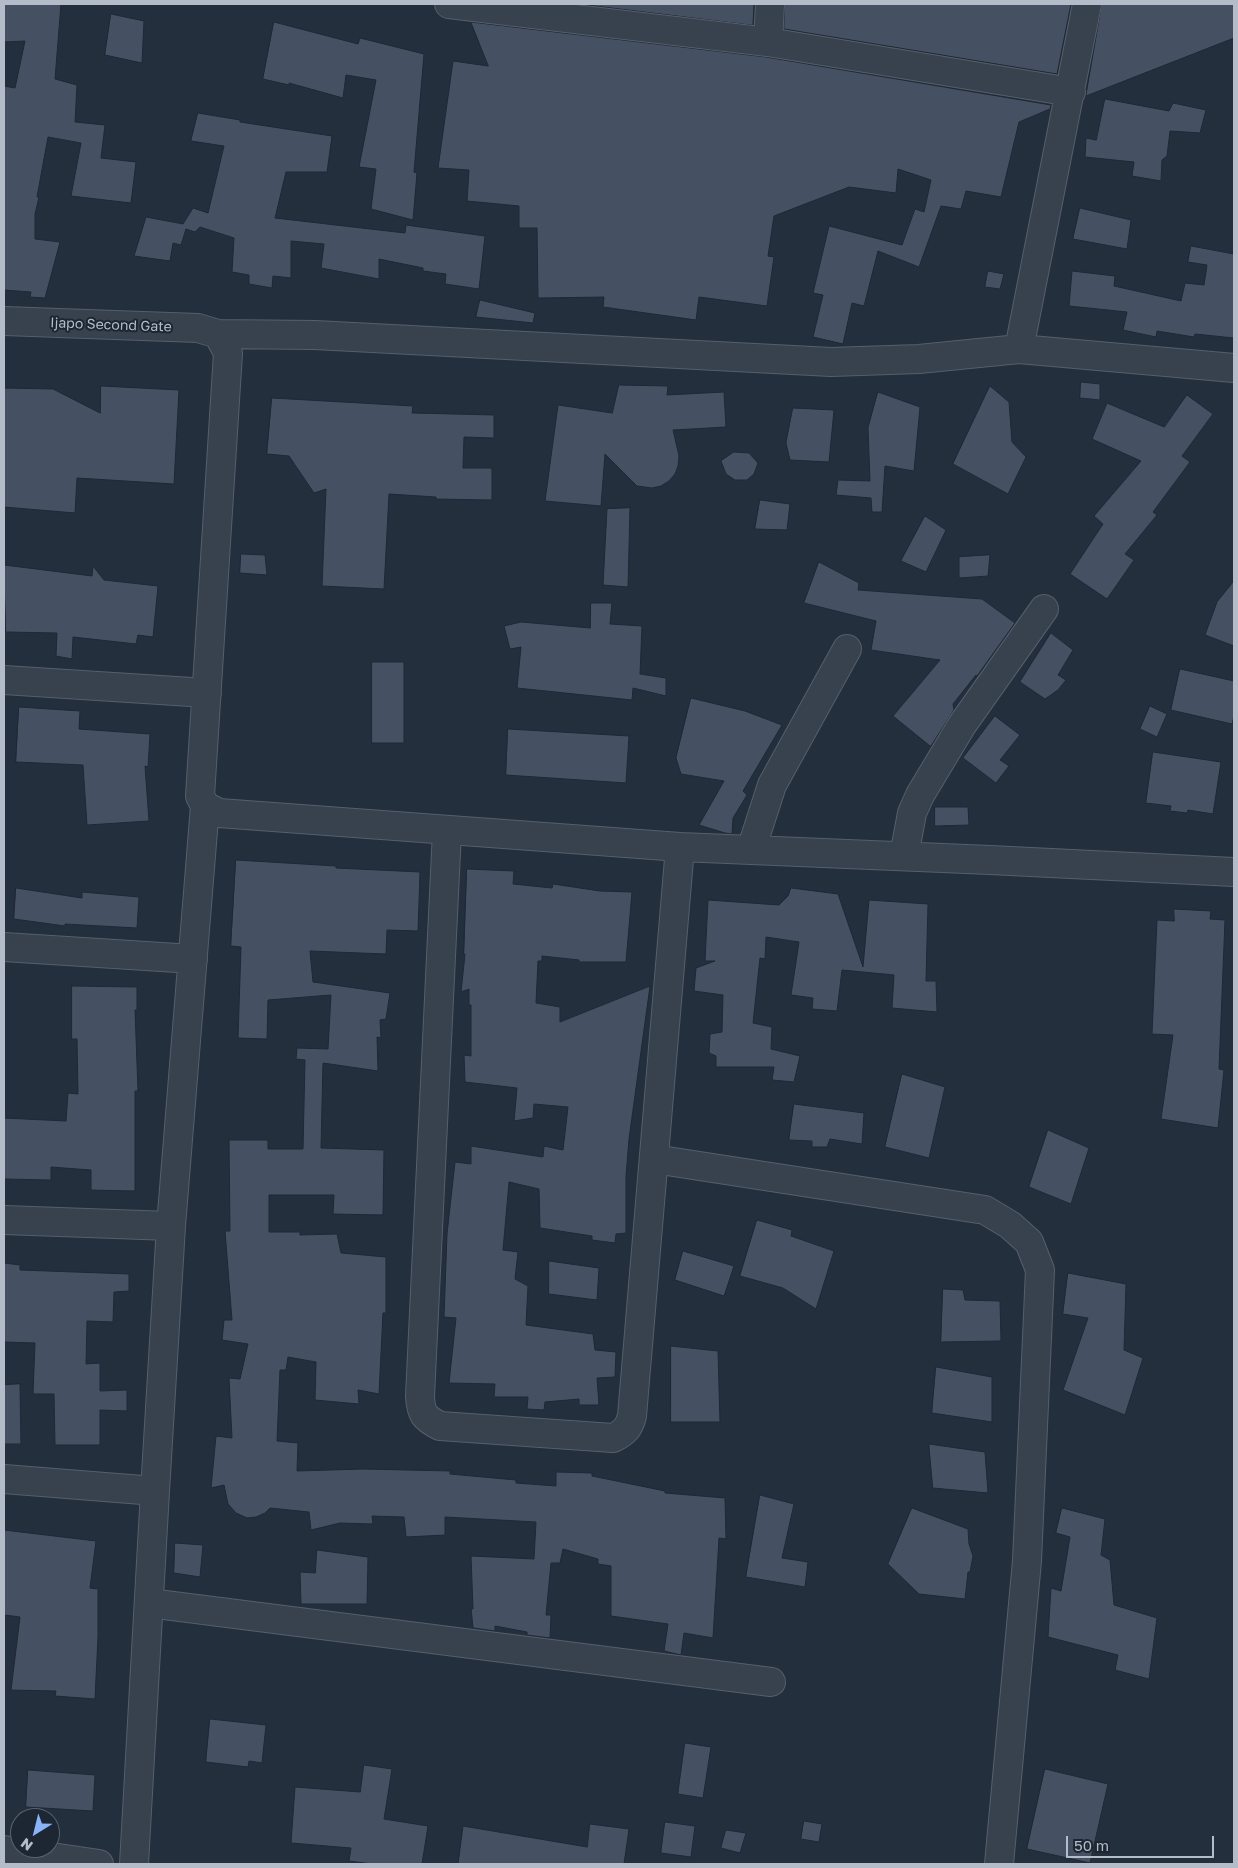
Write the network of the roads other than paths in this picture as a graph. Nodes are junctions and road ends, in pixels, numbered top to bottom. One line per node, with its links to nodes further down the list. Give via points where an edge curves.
1 (449, 4): 4 (street)
2 (770, 4): 5 (street)
3 (1087, 4): 6 (street)
4 (478, 5): 5 (street)
5 (768, 42): 6 (street)
6 (1071, 92): 9 (street)
7 (4, 321): 8 (street, Ijapo Second Gate, via 198,328)
8 (218, 334): 9 (street, Ijapo Second Gate, via 315,335 831,362 919,359); 14 (street, via 228,353)
9 (1019, 349): 10 (street, Ijapo Second Gate)
10 (1234, 368)
11 (1044, 609): 19 (street, via 962,725 920,795 912,814)
12 (847, 649): 18 (street, via 772,785)
13 (4, 680): 14 (street)
14 (207, 693): 15 (street, via 200,796)
15 (206, 806): 16 (street, via 219,814); 22 (street)
16 (447, 831): 17 (street); 23 (street, via 420,1396 421,1409 427,1419 440,1426 613,1438 623,1434 632,1416)
17 (680, 847): 18 (street); 23 (street)
18 (751, 850): 19 (street)
19 (904, 856): 20 (street)
20 (1234, 872)
21 (4, 947): 22 (street)
22 (193, 959): 25 (street)
23 (654, 1159): 33 (street, via 985,1210 1010,1225 1029,1242 1040,1270 1027,1561)
24 (4, 1220): 25 (street)
25 (171, 1226): 27 (street)
26 (4, 1479): 27 (street)
27 (155, 1491): 28 (street)
28 (149, 1603): 29 (street); 32 (street)
29 (771, 1682)
30 (4, 1850): 31 (street)
31 (99, 1864)
32 (134, 1864)
33 (999, 1864)

